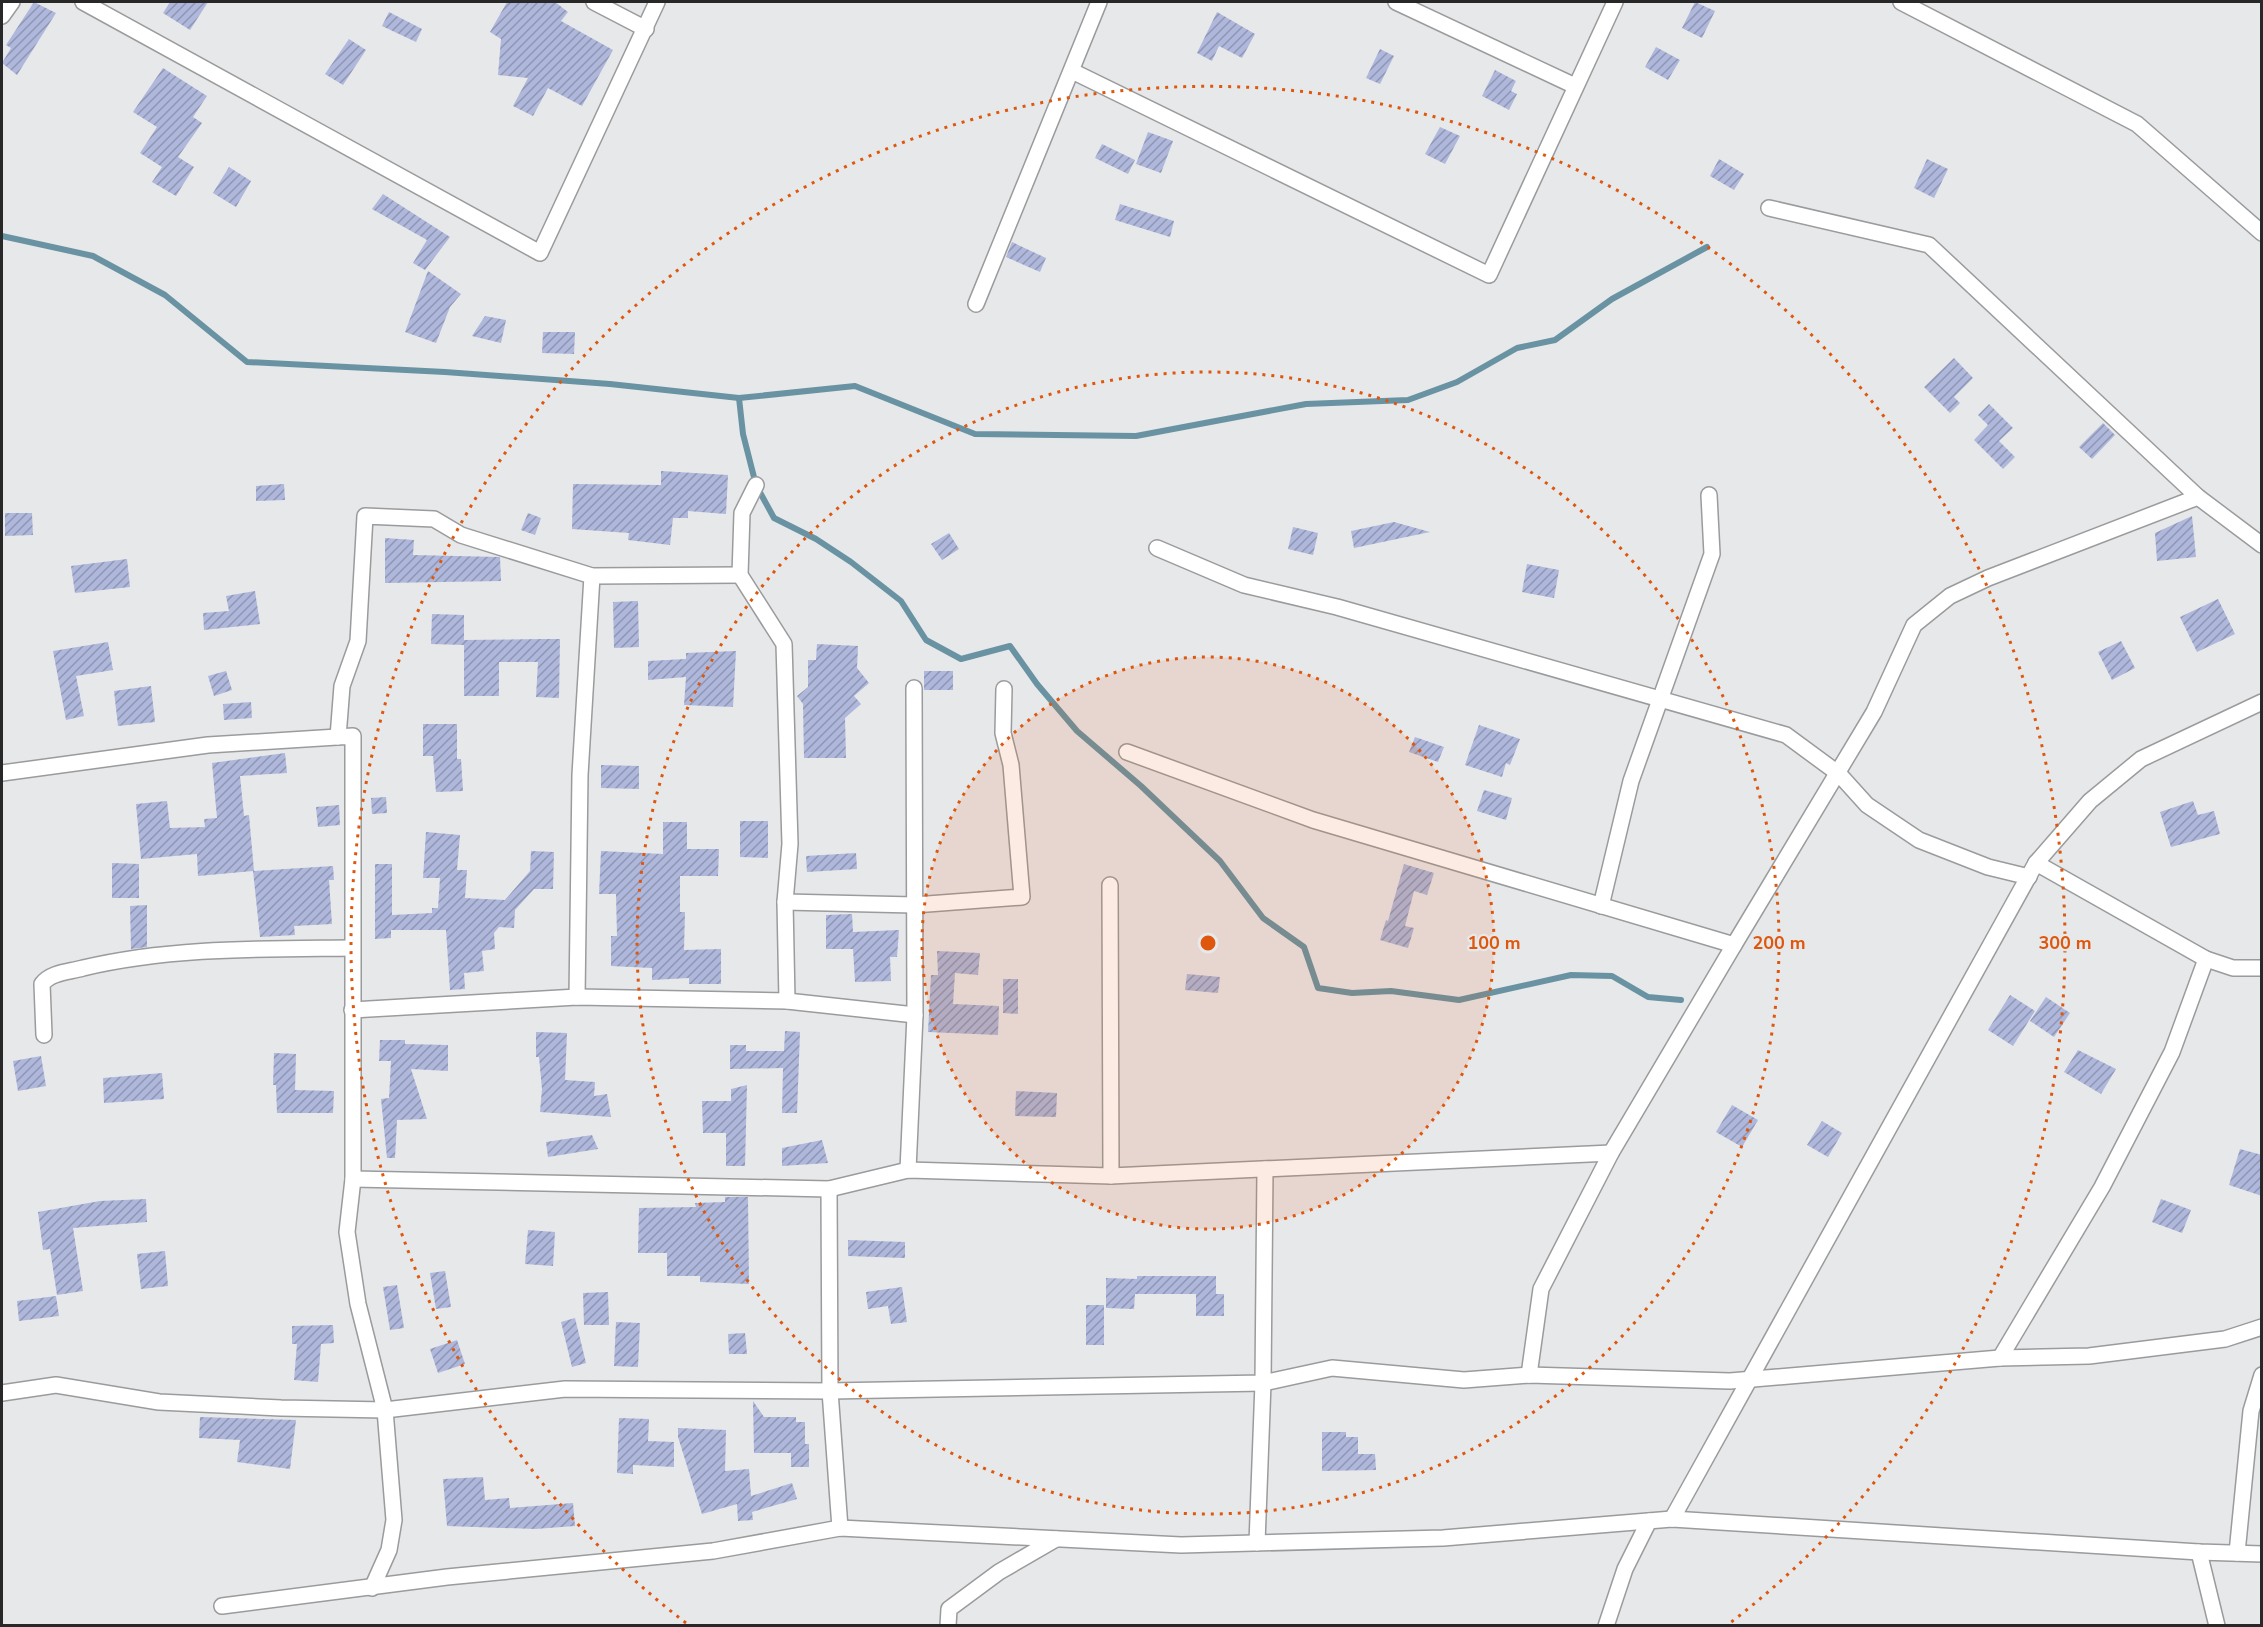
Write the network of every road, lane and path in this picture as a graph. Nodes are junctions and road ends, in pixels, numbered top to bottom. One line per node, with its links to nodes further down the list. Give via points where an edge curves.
1 (12, 2): 10 (street)
2 (83, 2): 11 (street, via 540,253)
3 (594, 2): 11 (street)
4 (657, 2): 11 (street)
5 (1099, 2): 12 (street)
6 (1396, 2): 13 (street)
7 (1615, 2): 13 (street)
8 (1901, 2): 9 (street)
9 (1921, 6): 15 (street, via 2137,124)
10 (2, 16)
11 (646, 29)
12 (1072, 71): 13 (street, via 1488,275); 16 (street)
13 (1575, 87)
14 (1769, 208): 19 (street, via 1929,245)
15 (2262, 233)
16 (976, 303)
17 (756, 485): 22 (street, via 742,513)
18 (1709, 495): 26 (street, via 1712,554)
19 (2198, 497): 20 (street); 31 (street, via 1950,596 1914,625 1874,712)
20 (2262, 545)
21 (1157, 548): 26 (street, via 1244,585 1337,607)
22 (740, 575): 23 (street); 35 (street, via 784,644 790,844)
23 (592, 576): 28 (street, via 461,535 434,519 365,516 358,641 342,686); 42 (street, via 580,775)
24 (914, 688): 36 (street)
25 (1004, 689): 36 (street, via 1003,733 1011,765 1022,897)
26 (1658, 699): 31 (street, via 1786,735); 37 (street, via 1631,781)
27 (2262, 702): 32 (street, via 2141,759 2090,801)
28 (338, 737): 30 (street, via 208,745); 39 (street, via 352,736)
29 (1127, 752): 37 (street, via 1313,820)
30 (2, 773)
31 (1839, 774): 33 (street, via 1866,805 1919,840 1988,867); 38 (street)
32 (2036, 863): 33 (street); 40 (street)
33 (2029, 877): 57 (street)
34 (1110, 885): 50 (street)
35 (785, 902): 36 (street); 43 (street)
36 (914, 905): 45 (street)
37 (1601, 906): 38 (street)
38 (1734, 945): 47 (street)
39 (352, 948): 44 (street); 46 (street, via 223,949 130,957 53,976 42,984)
40 (2206, 959): 41 (street, via 2232,968); 54 (street, via 2172,1052 2102,1187)
41 (2262, 968)
42 (577, 997): 43 (street); 44 (street)
43 (787, 1001): 45 (street)
44 (352, 1010): 51 (street)
45 (915, 1015): 49 (street)
46 (44, 1035)
47 (1611, 1153): 48 (street); 55 (street, via 1541,1289)
48 (1265, 1169): 50 (street); 58 (street)
49 (908, 1170): 50 (street); 52 (street)
50 (1111, 1176)
51 (353, 1179): 52 (street); 61 (street, via 347,1232 358,1304)
52 (829, 1189): 59 (street)
53 (2262, 1327): 54 (street, via 2224,1339 2089,1356)
54 (2000, 1358): 57 (street)
55 (1529, 1375): 57 (street, via 1730,1381); 58 (street, via 1464,1380 1332,1368)
56 (2262, 1376): 68 (street, via 2251,1412)
57 (1752, 1378): 62 (street)
58 (1263, 1383): 59 (street); 66 (street)
59 (830, 1391): 61 (street, via 565,1389); 64 (street)
60 (2, 1393): 61 (street, via 56,1385 159,1402)
61 (386, 1410): 70 (street, via 394,1520 389,1550)
62 (1672, 1519): 63 (street); 67 (street)
63 (1649, 1521): 66 (street, via 1443,1538); 73 (street, via 1625,1569)
64 (840, 1528): 65 (street); 70 (street, via 713,1551)
65 (1056, 1539): 66 (street, via 1181,1545); 72 (street, via 999,1572 949,1609)
66 (1257, 1543)
67 (2199, 1552): 68 (street); 74 (street)
68 (2238, 1553): 69 (street)
69 (2262, 1554)
70 (372, 1588): 71 (street)
71 (222, 1606)
72 (948, 1626)
73 (1606, 1626)
74 (2217, 1626)

